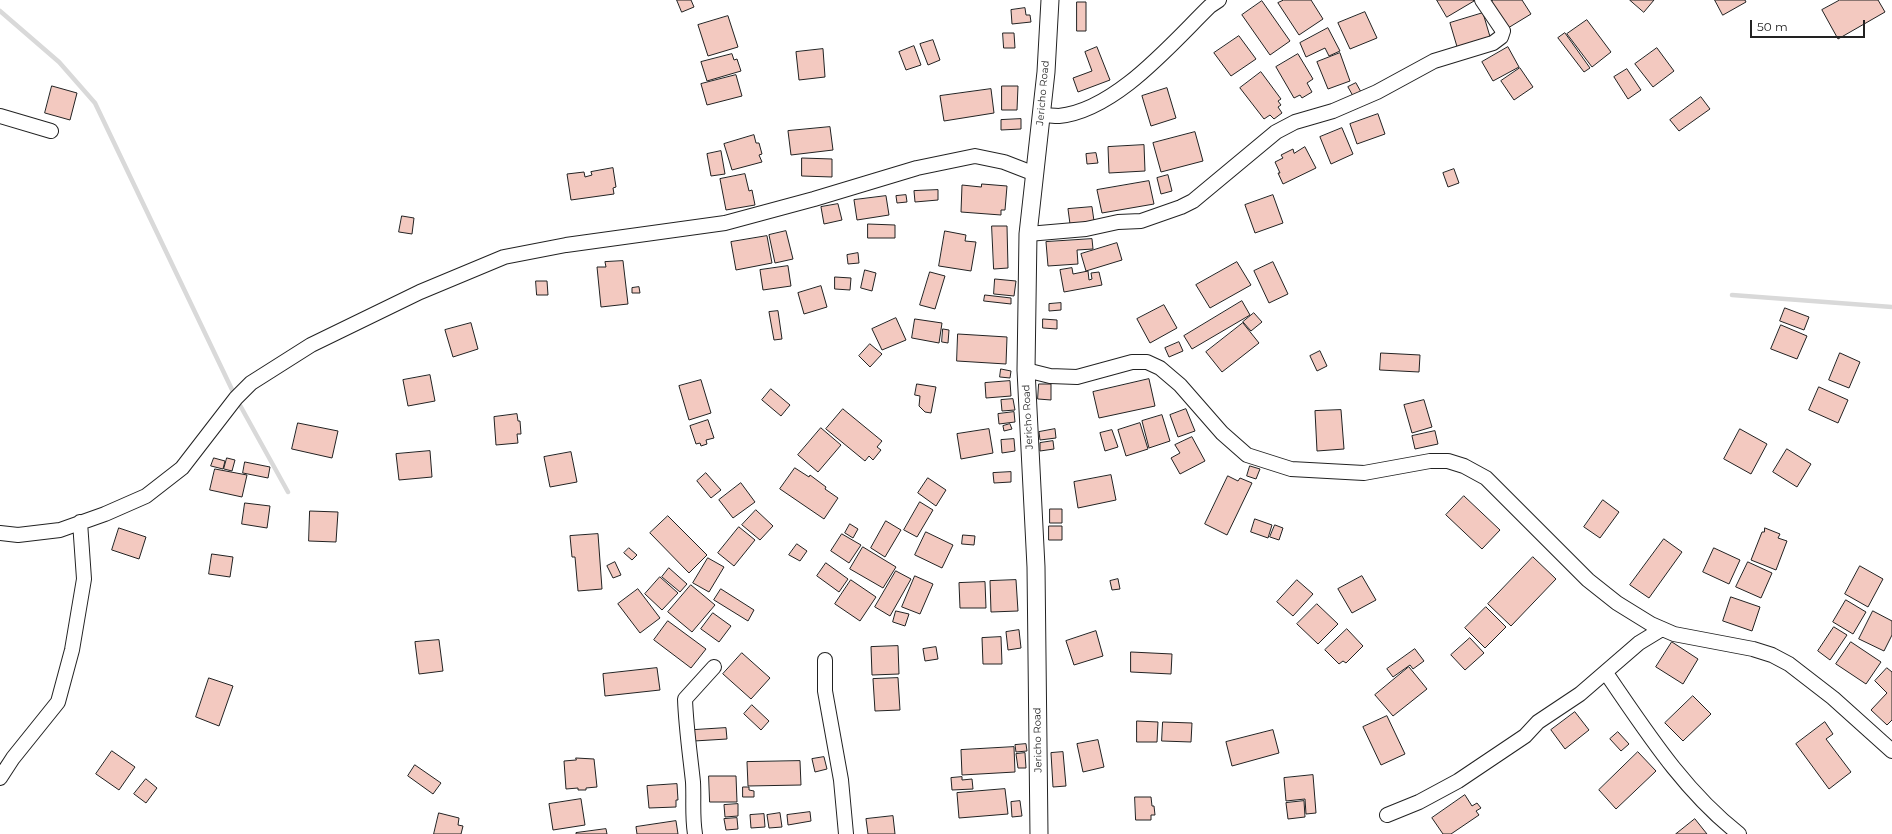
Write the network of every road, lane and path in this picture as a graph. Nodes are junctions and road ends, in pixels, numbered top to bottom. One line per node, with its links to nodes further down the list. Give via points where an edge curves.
1 (1050, 0): 4 (street, Jericho Road)
2 (1219, 0): 4 (street, via 1132,81 1084,110 1059,116)
3 (1482, 0): 8 (street, via 1503,31 1501,37 1493,43 1434,61 1377,92 1333,111 1295,122 1276,132 1194,201 1141,221)
4 (1041, 115): 7 (street, Jericho Road)
5 (0, 116): 6 (street)
6 (51, 131)
7 (1035, 174): 8 (street, Jericho Road); 10 (street, via 1004,162 975,156 917,168 725,223 566,245 504,257 420,292 311,345 251,383 222,415 182,468 146,496)
8 (1028, 234): 9 (street, Jericho Road)
9 (1026, 370): 12 (street, via 1050,376 1077,377 1132,362 1154,364 1180,385 1222,432 1247,455 1291,469 1364,473 1430,461 1448,461 1464,466 1486,478 1588,580 1617,603); 21 (street, Jericho Road, via 1036,567)
10 (80, 522): 11 (street, via 60,530 18,535); 17 (street, via 84,579 72,650 58,702)
11 (0, 533)
12 (1662, 629): 15 (street, via 1639,643); 16 (street, via 1674,634 1753,649 1789,664 1833,698)
13 (825, 660): 20 (street, via 825,690 841,780)
14 (714, 667): 19 (street, via 685,699)
15 (1606, 673): 18 (street, via 1538,722 1525,736 1458,782); 22 (street, via 1670,765 1721,820)
16 (1892, 751)
17 (0, 778)
18 (1387, 815)
19 (695, 834)
20 (846, 834)
21 (1039, 834)
22 (1739, 834)

